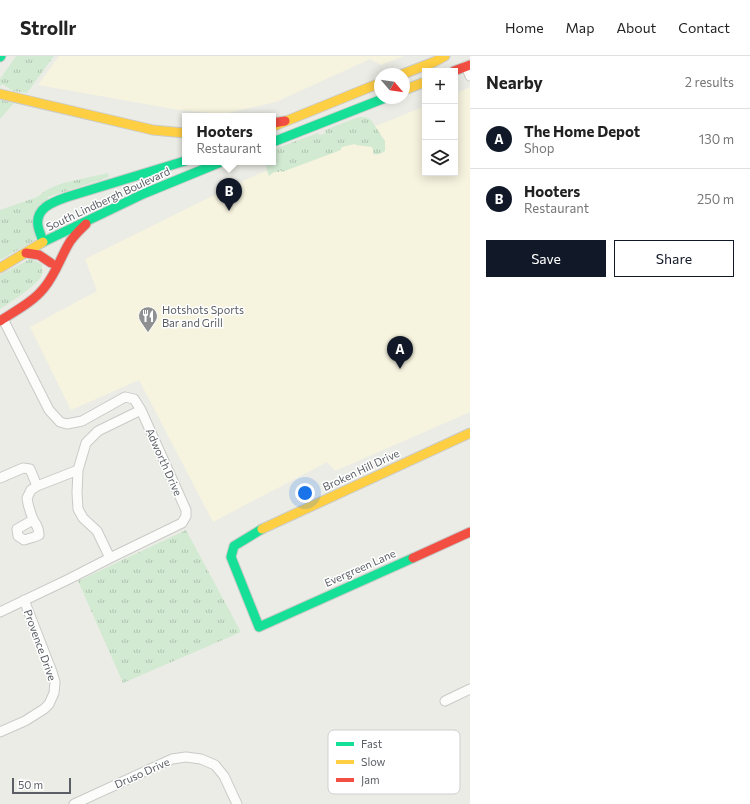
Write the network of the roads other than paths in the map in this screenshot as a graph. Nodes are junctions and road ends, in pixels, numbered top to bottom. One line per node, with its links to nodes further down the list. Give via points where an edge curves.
1 (444, 56): 4 (main road)
2 (468, 65): 3 (main road); 5 (street)
3 (458, 69)
4 (410, 71)
5 (470, 76)
6 (422, 83): 8 (main road)
7 (374, 85): 11 (main road)
8 (410, 88)
9 (0, 94): 14 (main road, via 153,130)
10 (374, 102): 15 (main road)
11 (285, 121): 12 (main road); 13 (main road)
12 (276, 122)
13 (276, 125)
14 (182, 133)
15 (276, 141)
16 (182, 162): 19 (main road, South Lindbergh Boulevard, via 45,206 38,218)
17 (214, 165): 18 (main road, South Lindbergh Boulevard, via 143,194)
18 (90, 220): 19 (main road, South Lindbergh Boulevard); 23 (main road, via 72,238)
19 (43, 242): 20 (main road); 21 (main road)
20 (26, 253): 21 (main road, via 39,254); 22 (main road)
21 (52, 263): 23 (main road)
22 (0, 268)
23 (49, 281): 24 (main road, via 37,296)
24 (1, 320): 25 (street, Adworth Drive, via 49,410 60,422 67,424 82,421 125,397 134,400)
25 (141, 410): 27 (street, via 98,431 86,443); 32 (street, Adworth Drive, via 186,510 186,516 182,523)
26 (470, 433): 35 (main road, Broken Hill Drive, via 258,531 234,546 231,557)
27 (78, 470): 29 (street); 32 (street, via 78,509 97,532)
28 (0, 478): 29 (street, via 23,468 30,469)
29 (37, 486): 30 (street, via 27,498)
30 (33, 520)
31 (470, 532): 35 (main road, Evergreen Lane)
32 (110, 558): 33 (street, Adworth Drive)
33 (24, 600): 34 (street, Adworth Drive); 38 (street, Provence Drive, via 52,672 55,682 54,693 44,709)
34 (0, 612)
35 (259, 627)
36 (470, 689): 37 (street)
37 (445, 700)
38 (0, 732)
39 (74, 804): 40 (street, Druso Drive, via 172,759 186,757 201,759 214,765 224,776)
40 (237, 804)

